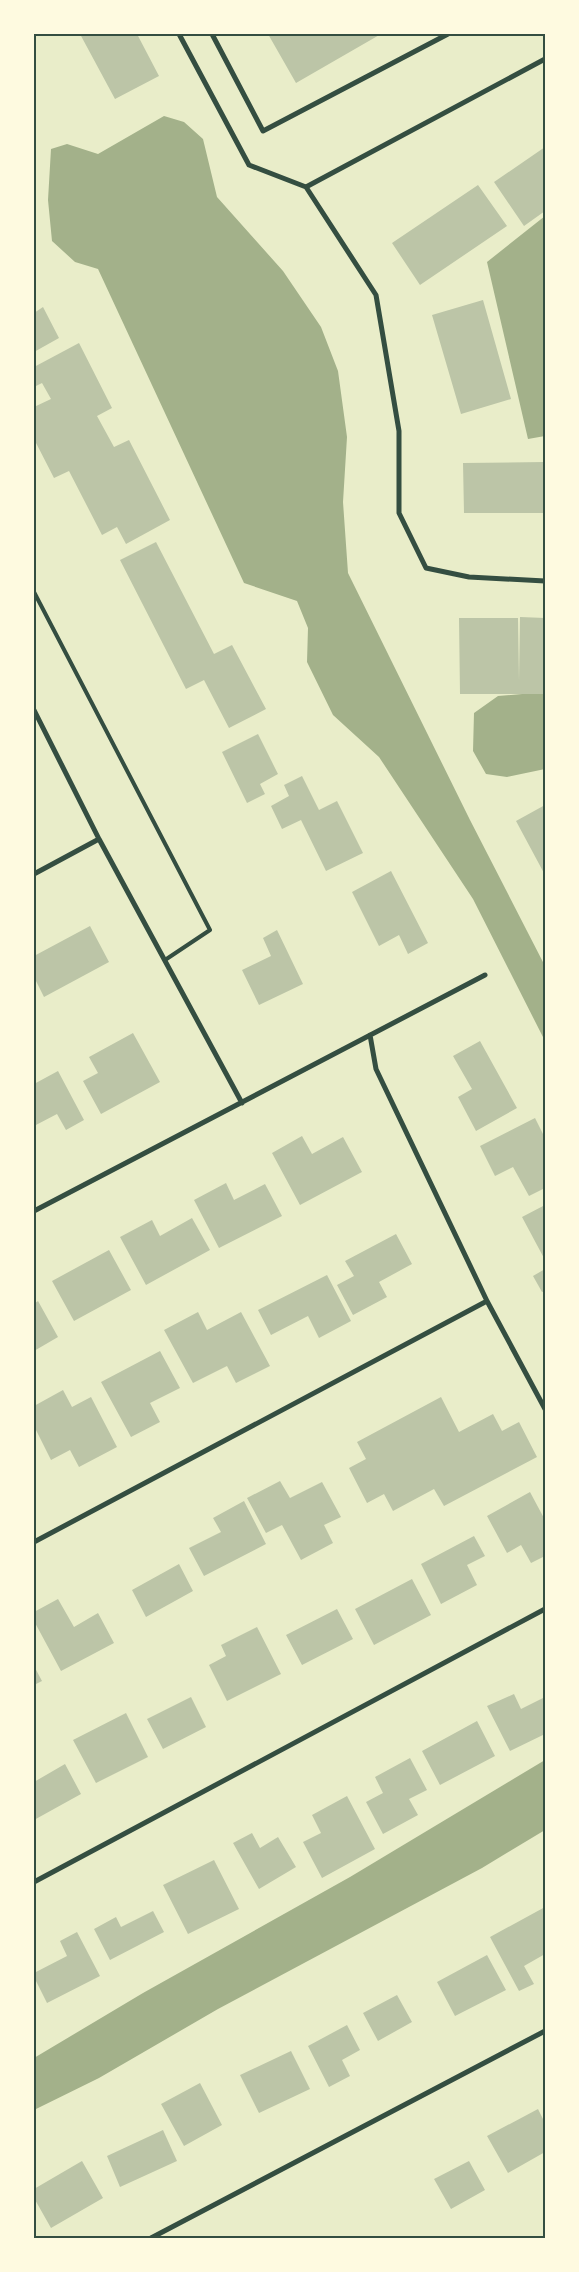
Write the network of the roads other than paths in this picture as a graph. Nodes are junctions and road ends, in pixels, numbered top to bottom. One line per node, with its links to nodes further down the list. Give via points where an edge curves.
1 (179, 34): 5 (street, via 249,165)
2 (212, 34): 3 (street, via 263,131)
3 (448, 34)
4 (545, 59): 5 (street)
5 (306, 187): 6 (street, via 376,295 399,431 399,513 426,568 469,577)
6 (545, 581)
7 (34, 592): 11 (lane, via 210,930)
8 (34, 710): 9 (street)
9 (99, 840): 10 (street); 11 (street)
10 (34, 874)
11 (165, 960): 14 (street)
12 (485, 975): 13 (street)
13 (370, 1035): 14 (street); 16 (street, via 376,1069)
14 (242, 1103): 15 (street)
15 (34, 1211)
16 (487, 1301): 17 (street); 18 (street)
17 (545, 1409)
18 (34, 1542)
19 (545, 1609): 20 (street)
20 (34, 1882)
21 (545, 2031): 22 (street)
22 (151, 2238)

